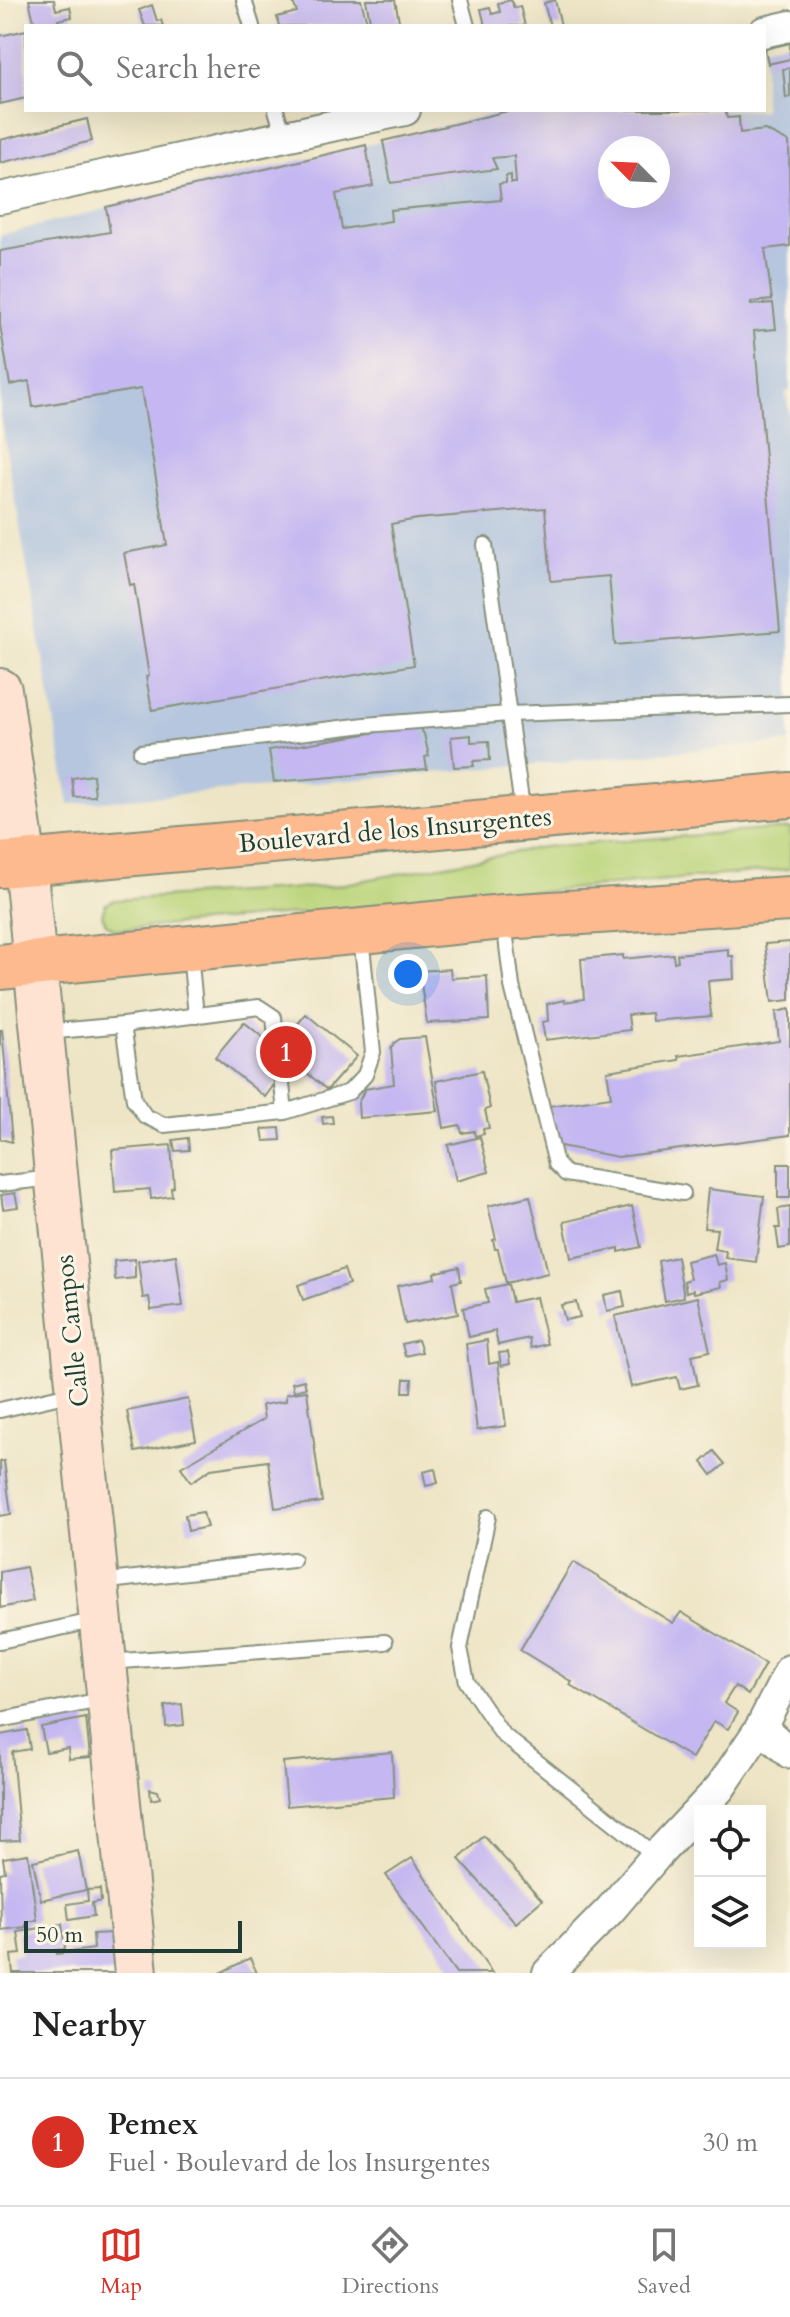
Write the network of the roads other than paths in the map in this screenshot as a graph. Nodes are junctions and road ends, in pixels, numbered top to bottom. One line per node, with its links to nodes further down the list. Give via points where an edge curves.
1 (244, 0): 3 (lane)
2 (460, 0): 4 (lane)
3 (251, 24)
4 (466, 24)
5 (790, 26): 6 (street)
6 (766, 32)
7 (386, 112): 8 (street)
8 (280, 123): 9 (street)
9 (0, 198)
10 (485, 545): 13 (lane)
11 (1, 703): 17 (street, Calle Campos)
12 (790, 704): 13 (lane)
13 (509, 714): 14 (lane); 16 (lane)
14 (141, 752)
15 (790, 795): 16 (main road, Boulevard de los Insurgentes)
16 (524, 818): 17 (main road, Boulevard de los Insurgentes)
17 (12, 864): 22 (street, Calle Campos)
18 (790, 899): 19 (main road)
19 (503, 917): 20 (main road); 31 (lane, via 512,986 556,1164 566,1174)
20 (360, 932): 21 (main road); 28 (lane, via 373,1052 365,1075 349,1092)
21 (189, 949): 22 (main road); 23 (lane)
22 (18, 966): 25 (street, Calle Campos)
23 (196, 1016): 24 (lane); 26 (lane, via 259,1007 274,1017)
24 (123, 1025): 25 (lane); 28 (lane, via 134,1100 145,1116 164,1125)
25 (42, 1032): 29 (street, Calle Campos)
26 (277, 1048)
27 (281, 1075): 28 (lane)
28 (285, 1112)
29 (57, 1177): 30 (lane); 32 (street, Calle Campos)
30 (0, 1184)
31 (683, 1193)
32 (79, 1392): 33 (lane); 36 (street, Calle Campos)
33 (0, 1410)
34 (488, 1517): 44 (lane, via 460,1648 467,1682 502,1734)
35 (293, 1560): 36 (lane)
36 (97, 1602): 37 (lane); 40 (street, Calle Campos)
37 (0, 1641)
38 (385, 1642): 40 (lane)
39 (790, 1670): 42 (street)
40 (105, 1680): 41 (lane); 45 (street, Calle Campos)
41 (0, 1720)
42 (761, 1727): 43 (street); 44 (street, via 720,1788)
43 (790, 1753)
44 (656, 1856): 46 (street)
45 (136, 1973)
46 (548, 1973)

